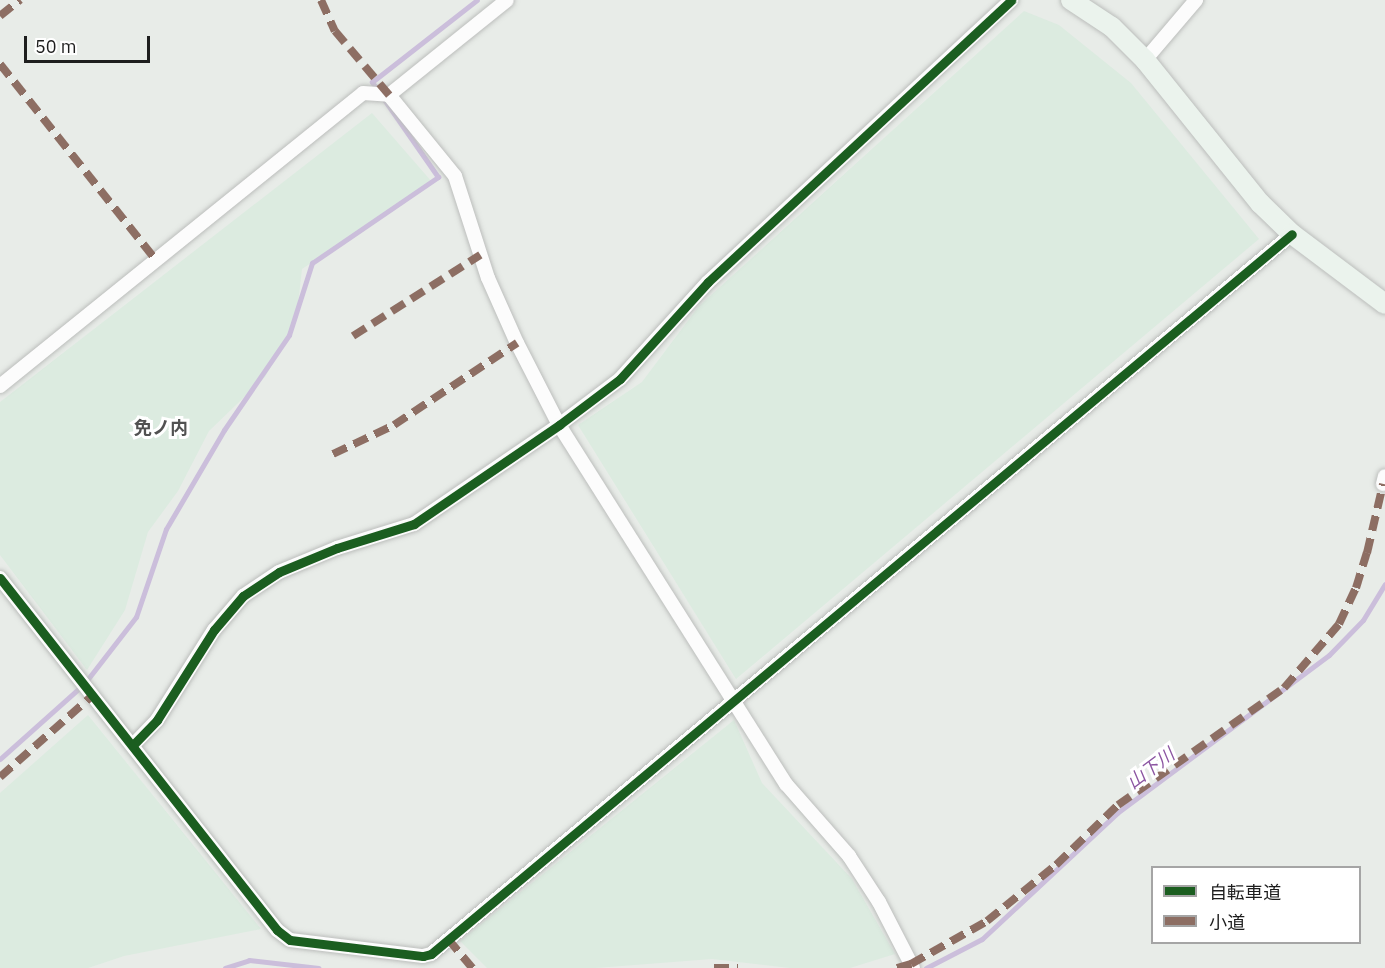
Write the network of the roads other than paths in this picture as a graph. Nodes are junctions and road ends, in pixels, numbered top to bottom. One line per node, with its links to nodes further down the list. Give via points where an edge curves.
1 (507, 0): 6 (street)
2 (1011, 0): 10 (street, via 708,282 620,379)
3 (1071, 0): 5 (street, via 1112,27)
4 (1196, 0): 5 (street)
5 (1145, 60): 7 (street, via 1260,203)
6 (389, 95): 9 (street, via 363,93); 10 (street, via 455,176 488,278)
7 (1292, 234): 8 (street); 12 (street)
8 (1384, 301)
9 (0, 386)
10 (559, 425): 12 (street); 13 (street, via 414,524 337,548 279,572 243,596 214,630 157,720)
11 (0, 578): 13 (street)
12 (732, 699): 13 (street, via 431,954 423,956 290,939 277,930); 14 (street, via 786,784 849,856 879,902)
13 (133, 745)
14 (913, 968)

